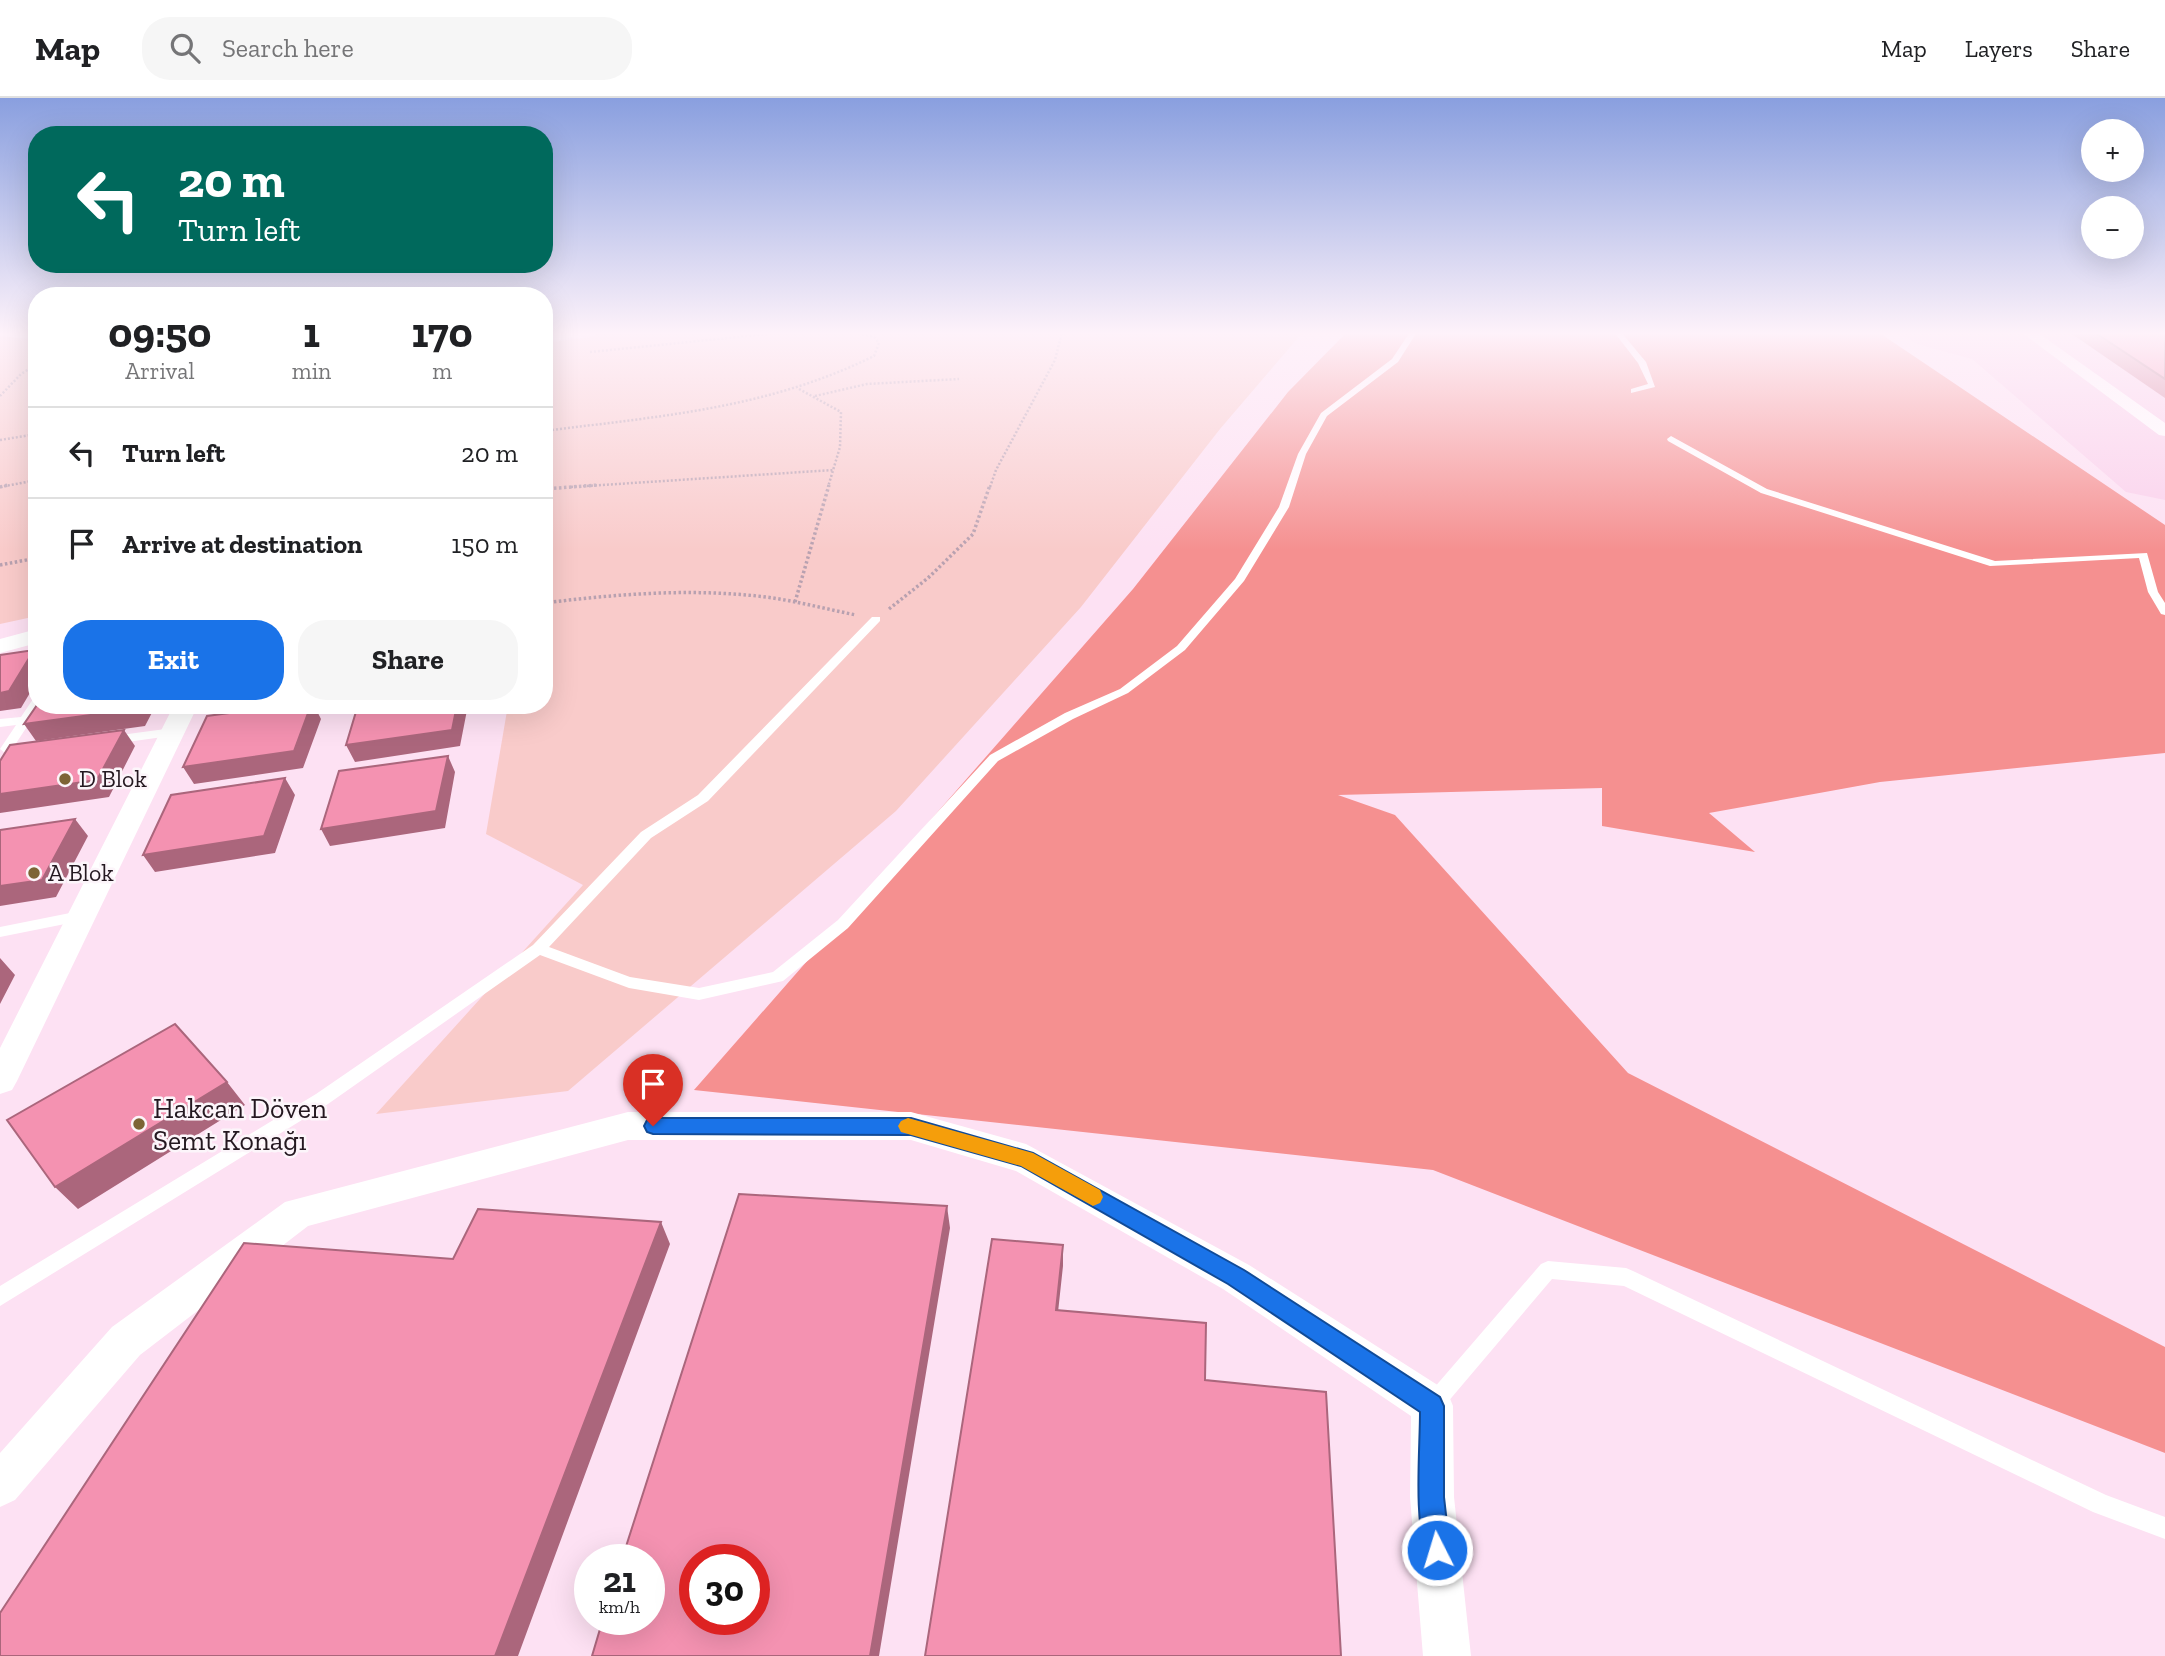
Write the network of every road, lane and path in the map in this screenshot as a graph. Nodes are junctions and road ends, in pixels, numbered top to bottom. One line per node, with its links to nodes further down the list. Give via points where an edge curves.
1 (730, 405): 6 (path)
2 (829, 405): 11 (path, via 841,412 840,447)
3 (1031, 405): 20 (path, via 996,470 973,534)
4 (1337, 405): 32 (lane, via 1324,415 1302,454 1284,508 1239,581 1181,648 1124,691 994,758 843,924 778,977 699,994 629,982)
5 (2129, 405): 7 (street)
6 (553, 430)
7 (2165, 431)
8 (28, 435): 10 (path)
9 (1671, 439): 19 (lane, via 1765,491 1994,564 2143,555 2152,592)
10 (0, 440)
11 (833, 470): 14 (path); 18 (path)
12 (28, 482): 13 (path)
13 (0, 487)
14 (553, 488)
15 (28, 560): 16 (path)
16 (0, 565)
17 (553, 602): 18 (path, via 699,593)
18 (795, 602): 20 (path)
19 (2165, 612)
20 (876, 619): 32 (lane, via 703,798 646,835)
21 (28, 638): 22 (street)
22 (0, 646)
23 (29, 714): 25 (lane)
24 (182, 714): 27 (street)
25 (25, 720): 26 (lane); 29 (lane, via 6,749 14,754)
26 (0, 723)
27 (173, 732): 28 (lane); 30 (street)
28 (93, 743)
29 (40, 750)
30 (80, 916): 31 (lane); 33 (street)
31 (0, 932)
32 (538, 950): 34 (lane, via 322,1099)
33 (0, 1081)
34 (0, 1297)
35 (1432, 1406): 36 (street, via 1236,1277 1026,1159 911,1126 628,1126 298,1213 126,1341); 37 (lane, via 1548,1270 1626,1277 2101,1504); 38 (street, via 1432,1497)
36 (0, 1485)
37 (2165, 1528)
38 (1447, 1656)

